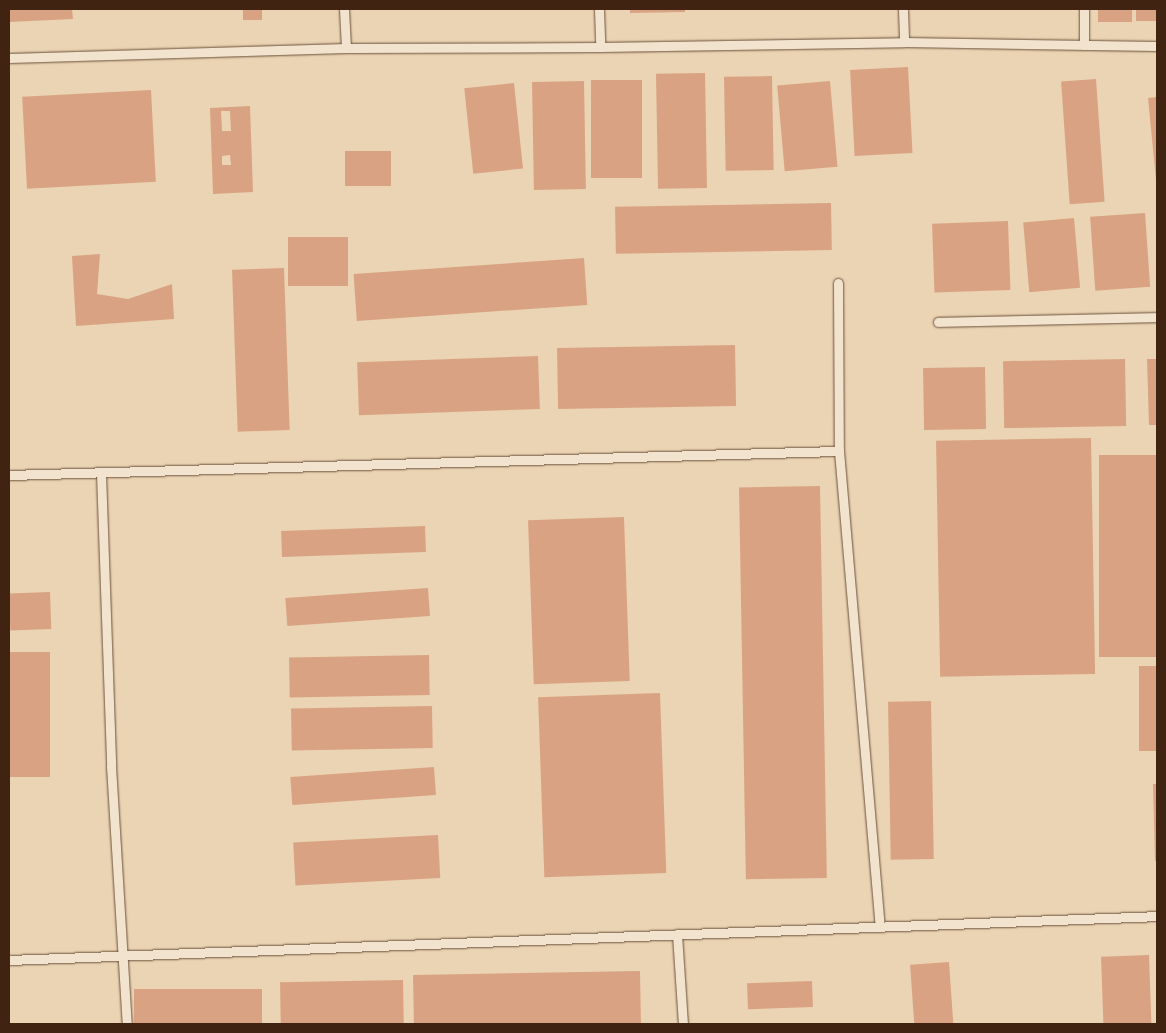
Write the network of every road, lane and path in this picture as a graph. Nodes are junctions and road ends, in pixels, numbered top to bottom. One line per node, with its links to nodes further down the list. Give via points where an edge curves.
1 (344, 9): 8 (lane)
2 (599, 9): 9 (lane)
3 (903, 9): 5 (lane)
4 (1084, 9): 6 (lane)
5 (904, 42): 6 (lane); 9 (lane)
6 (1084, 45): 7 (lane)
7 (1157, 46)
8 (346, 48): 9 (lane); 10 (lane)
9 (600, 48)
10 (9, 58)
11 (838, 283): 14 (lane)
12 (1157, 317): 13 (lane)
13 (938, 322)
14 (839, 451): 15 (lane); 18 (lane)
15 (102, 472): 16 (lane); 20 (lane)
16 (9, 475)
17 (1157, 916): 18 (lane)
18 (880, 926): 19 (lane)
19 (677, 934): 20 (lane); 23 (lane)
20 (120, 956): 21 (lane); 22 (lane)
21 (9, 960)
22 (127, 1024)
23 (683, 1024)

